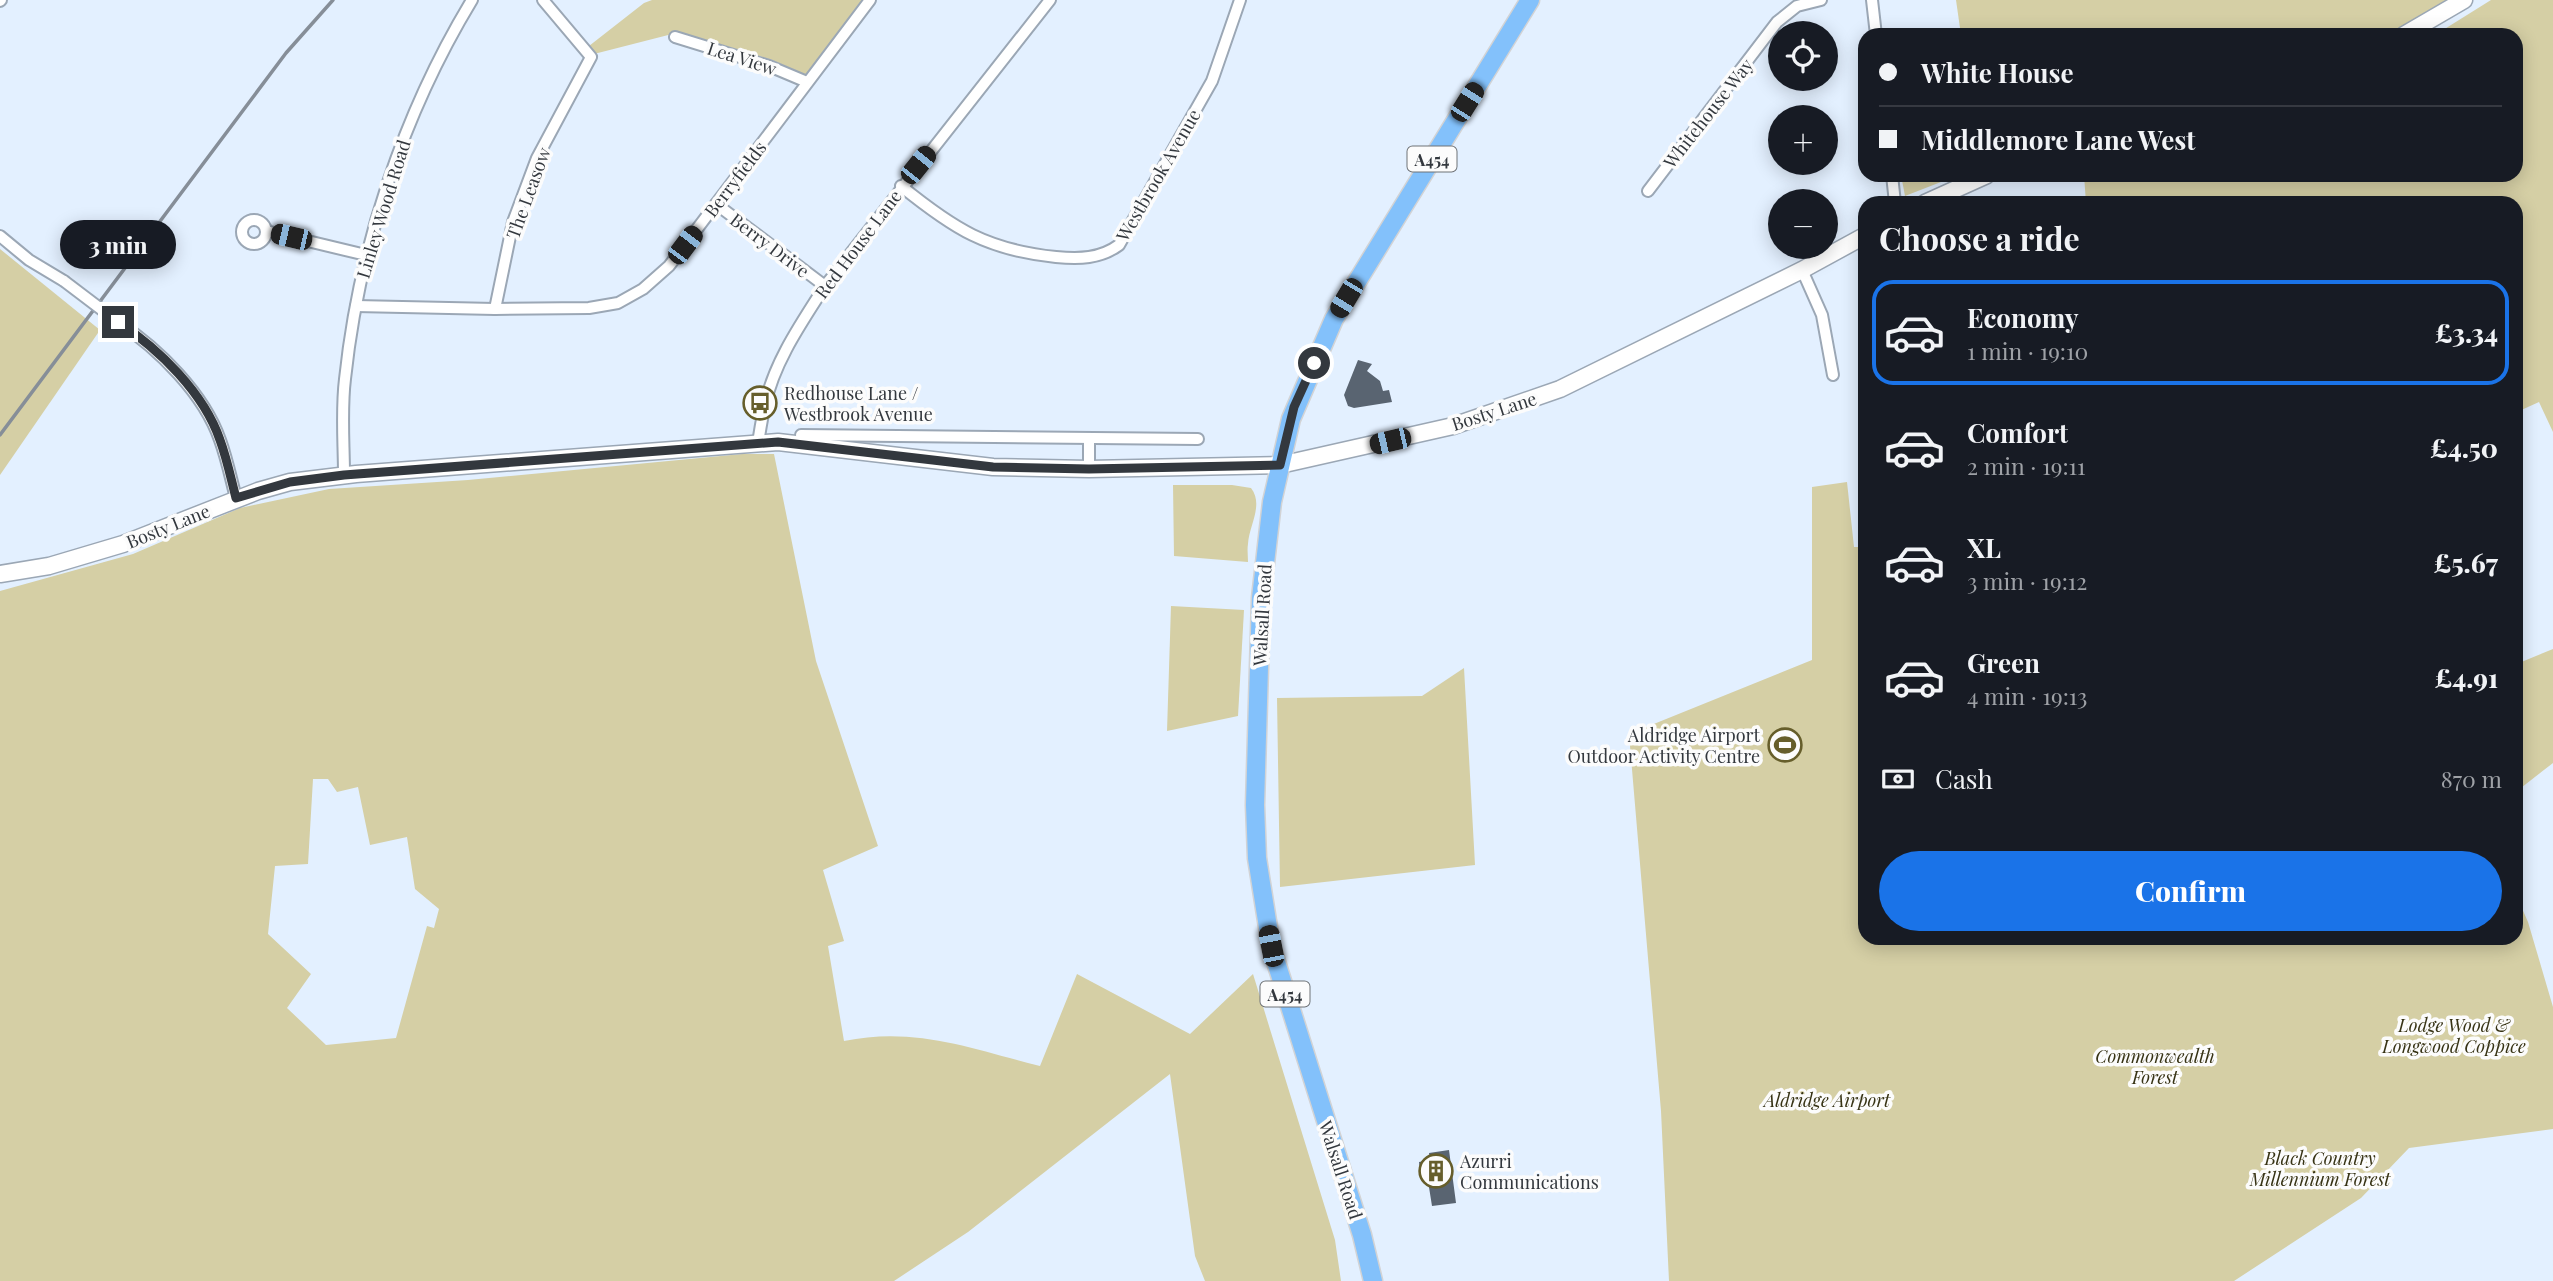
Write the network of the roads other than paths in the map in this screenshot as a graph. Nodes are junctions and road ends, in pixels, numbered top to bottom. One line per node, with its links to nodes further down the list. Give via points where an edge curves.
1 (472, 0): 24 (street, Linley Wood Road, via 407,127)
2 (870, 0): 13 (street, Berryfields)
3 (1050, 0): 16 (street, Red House Lane)
4 (1240, 0): 16 (street, Westbrook Avenue, via 1212,81 1119,245 1108,253 1067,258 1019,253 988,243 936,214)
5 (1530, 0): 34 (main road, Walsall Road / A454, via 1334,319 1294,407)
6 (1821, 0): 14 (street, Whitehouse Way, via 1797,6 1777,22)
7 (1872, 0): 10 (street)
8 (2464, 0): 11 (main road)
9 (549, 2): 28 (street, The Leasow, via 591,57 537,158 513,222)
10 (1875, 28)
11 (2416, 28)
12 (675, 37): 13 (street, Lea View)
13 (807, 82): 20 (street, Berryfields)
14 (1659, 176): 17 (street, Whitehouse Way); 18 (street, Whitehouse Way)
15 (1971, 182): 19 (main road)
16 (901, 186): 26 (street, Red House Lane)
17 (1668, 187)
18 (1648, 191)
19 (1940, 196)
20 (716, 204): 26 (street, Berry Drive); 28 (street, Berryfields, via 669,266 618,303 589,308)
21 (266, 231): 24 (street)
22 (0, 236): 37 (street, bridge, via 118,322 174,370 203,405 220,439)
23 (1858, 239): 25 (main road, Bosty Lane)
24 (366, 255): 27 (street, Linley Wood Road)
25 (1802, 270): 29 (street, via 1822,315); 34 (main road, Bosty Lane, via 1560,389 1453,426)
26 (825, 286): 33 (street, Red House Lane, via 795,332 776,375 765,402)
27 (356, 306): 28 (street, Berryfields); 36 (street, Linley Wood Road, via 344,381)
28 (495, 309)
29 (1833, 375)
30 (801, 435): 31 (street)
31 (1089, 438): 32 (street, via 1173,444); 35 (street)
32 (1198, 439)
33 (758, 443): 35 (main road, Bosty Lane, via 981,466); 36 (main road, Bosty Lane)
34 (1280, 465): 35 (main road, Bosty Lane); 39 (main road, Walsall Road / A454, via 1261,598 1255,805 1259,869 1271,946)
35 (1089, 469)
36 (344, 475): 37 (main road, Bosty Lane, via 290,482)
37 (236, 498): 38 (main road, Bosty Lane, via 123,544 49,566)
38 (0, 574)
39 (1373, 1281)

